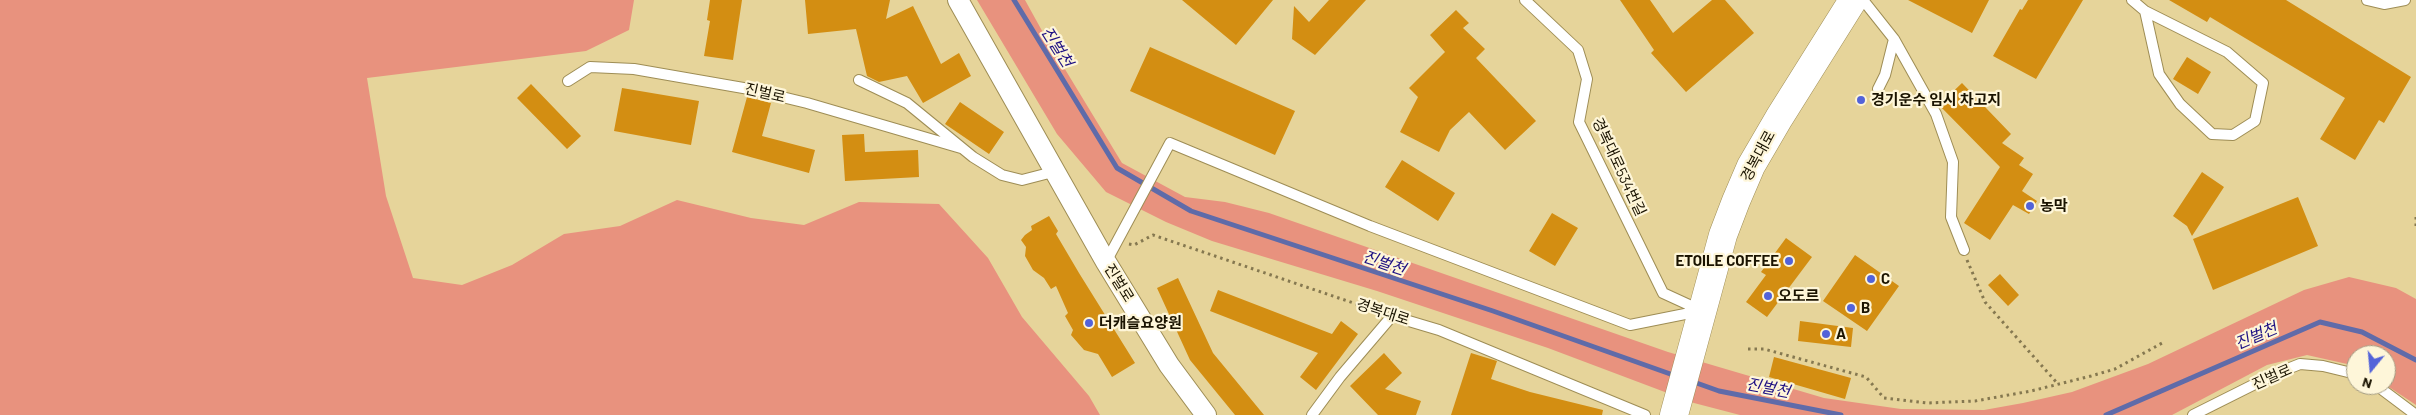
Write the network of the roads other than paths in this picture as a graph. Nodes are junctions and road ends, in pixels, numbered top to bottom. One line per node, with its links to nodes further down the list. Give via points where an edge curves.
1 (958, 0): 14 (street, 진벌로)
2 (1525, 0): 17 (lane, 경복대로534번길, via 1578,50 1587,79 1579,122 1663,293)
3 (1854, 0): 17 (street, 경복대로, via 1751,166 1723,235)
4 (1863, 0): 9 (lane)
5 (2132, 0): 8 (lane)
6 (2367, 0): 7 (lane, via 2384,4)
7 (2404, 0)
8 (2145, 11): 8 (lane, via 2159,74 2180,104 2212,134 2233,135 2255,120 2263,84 2227,52)
9 (1894, 39): 12 (lane); 15 (lane, via 1936,114 1953,162 1951,217)
10 (859, 80): 13 (lane, 진벌로, via 907,103)
11 (568, 81): 13 (lane, 진벌로, via 590,67 644,70 807,103)
12 (1878, 89)
13 (961, 148): 14 (lane, 진벌로, via 1002,175 1022,180)
14 (1054, 172): 16 (street, 진벌로)
15 (1964, 250)
16 (1106, 262): 17 (lane, via 1170,143 1370,226 1630,325); 20 (street, 진벌로, via 1169,365)
17 (1699, 323): 23 (street, 경복대로)
18 (2346, 372): 24 (lane, 진벌로, via 2300,364)
19 (2389, 395): 25 (lane)
20 (1206, 415)
21 (1312, 415): 22 (lane, 경복대로, via 1392,316 1440,330)
22 (1644, 415)
23 (1674, 415)
24 (2194, 415)
25 (2416, 415)

